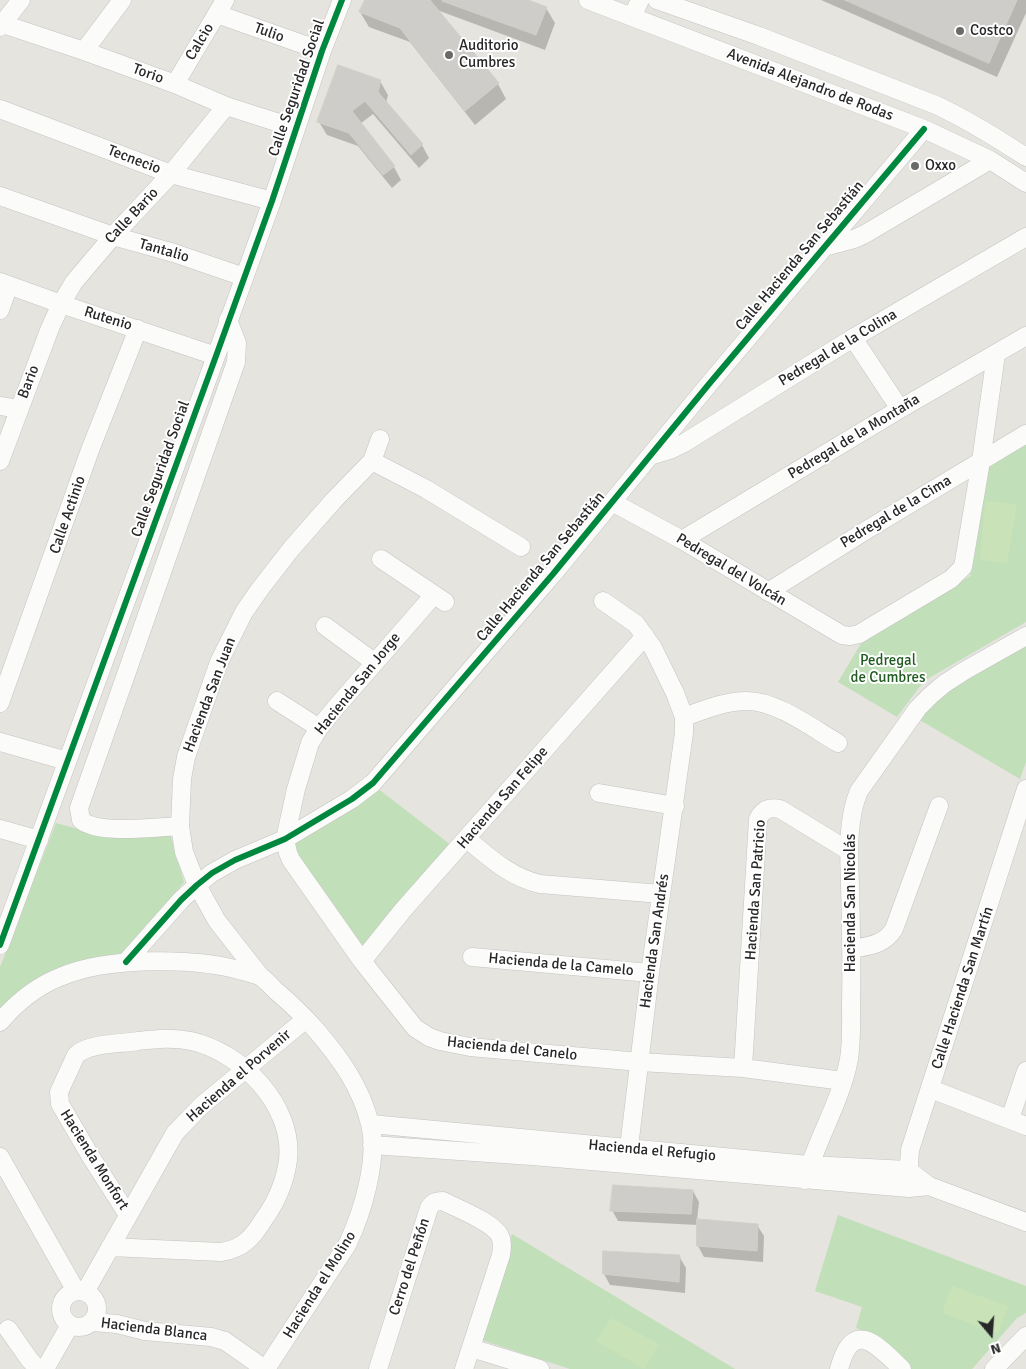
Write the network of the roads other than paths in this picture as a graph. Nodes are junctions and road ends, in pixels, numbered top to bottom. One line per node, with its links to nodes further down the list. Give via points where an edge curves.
1 (21, 0): 9 (street)
2 (122, 0): 11 (street)
3 (342, 0): 12 (street, Calle Seguridad Social)
4 (588, 0): 8 (street, Avenida Alejandro de Rodas)
5 (640, 0): 8 (street)
6 (665, 1): 10 (street); 18 (street, Avenida Alejandro de Rodas, via 936,105)
7 (221, 7): 12 (street, Tulio); 13 (street, Calcio)
8 (632, 17): 10 (street, Avenida Alejandro de Rodas)
9 (1, 25): 11 (street, Torio)
10 (656, 27): 17 (street, Avenida Alejandro de Rodas)
11 (84, 51): 13 (street, Torio)
12 (322, 51): 16 (street, Calle Seguridad Social)
13 (174, 84): 14 (street, Torio)
14 (226, 106): 16 (street, Torio); 20 (street, Calle Bario)
15 (0, 109): 20 (street, Tecnecio)
16 (295, 128): 23 (street, Calle Seguridad Social)
17 (924, 129): 19 (street, Avenida Alejandro de Rodas); 26 (street, Calle Hacienda San Sebastián)
18 (1026, 157)
19 (990, 160): 21 (street, Avenida Alejandro de Rodas); 26 (street, via 865,234)
20 (171, 174): 23 (street, Tecnecio); 24 (street, Calle Bario)
21 (1026, 183)
22 (0, 196): 24 (street, Tantalio)
23 (272, 201): 27 (street, Calle Seguridad Social)
24 (112, 236): 27 (street, Tantalio); 29 (street, Calle Bario, via 74,282)
25 (1026, 237): 34 (street, Pedregal de la Colina)
26 (824, 247): 42 (street, Calle Hacienda San Sebastián)
27 (244, 277): 31 (street, Calle Seguridad Social)
28 (4, 283): 29 (street, Rutenio); 30 (street)
29 (61, 304): 32 (street, Rutenio); 38 (street, Bario)
30 (0, 310)
31 (228, 320): 36 (street, Calle Seguridad Social); 67 (street, via 237,343 236,362 79,808 82,820 93,826 116,829)
32 (138, 329): 36 (street, Rutenio); 57 (street, Calle Actinio, via 90,450)
33 (1026, 336): 35 (street, Pedregal de la Montaña)
34 (853, 338): 39 (street); 42 (street, Pedregal de la Colina, via 684,443)
35 (996, 354): 39 (street, Pedregal de la Montaña); 45 (street)
36 (216, 356): 62 (street, Calle Seguridad Social)
37 (0, 406): 38 (street)
38 (18, 409): 43 (street, Bario)
39 (900, 410): 47 (street, Pedregal de la Montaña)
40 (1026, 434): 45 (street, Pedregal de la Cima)
41 (380, 439): 44 (street)
42 (650, 456): 46 (street, Calle Hacienda San Sebastián)
43 (0, 460)
44 (372, 461): 48 (street); 67 (street, Hacienda San Juan, via 334,500 260,588 233,632 216,670 186,757)
45 (981, 461): 50 (street, Pedregal de la Cima); 50 (street, Pedregal del Volcán, via 965,560 958,574 867,630 850,636 842,635)
46 (612, 502): 47 (street, Pedregal del Volcán); 69 (street, Calle Hacienda San Sebastián, via 373,782 352,799)
47 (682, 540): 50 (street, Pedregal del Volcán)
48 (521, 547)
49 (381, 559): 55 (street, Hacienda San Jorge, via 439,599)
50 (768, 592)
51 (603, 601): 53 (street, via 636,624)
52 (324, 626): 55 (street)
53 (645, 636): 58 (street); 70 (street, Hacienda San Felipe)
54 (1026, 636): 73 (street, Hacienda San Nicolás, via 944,684 918,708 859,791 853,808)
55 (374, 662): 59 (street, Hacienda San Jorge)
56 (277, 701): 59 (street)
57 (0, 703)
58 (684, 717): 61 (street, via 722,704 758,702 768,704); 65 (street, Hacienda San Andrés)
59 (319, 728): 69 (street, Hacienda San Jorge, via 305,758)
60 (0, 742): 62 (street)
61 (838, 743)
62 (67, 761): 71 (street, Calle Seguridad Social)
63 (1026, 788): 72 (street, Calle Hacienda San Martín)
64 (599, 793): 65 (street)
65 (675, 806): 75 (street, Hacienda San Andrés)
66 (939, 806): 78 (street, via 894,930 880,943)
67 (180, 826): 74 (street, Hacienda San Juan, via 184,852)
68 (0, 829): 71 (street)
69 (285, 839): 74 (street, Calle Hacienda San Sebastián, via 235,860); 80 (street, Hacienda del Canelo, via 291,860)
70 (467, 839): 75 (street, via 498,865 528,881); 80 (street, Hacienda San Felipe)
71 (39, 840): 76 (street, Calle Seguridad Social)
72 (1018, 842): 91 (street, Calle Hacienda San Martín)
73 (849, 851): 78 (street, Hacienda San Nicolás); 87 (street, Hacienda San Patricio, via 780,809 761,812 758,819)
74 (196, 885): 81 (street, Calle Hacienda San Sebastián); 83 (street, Hacienda San Juan, via 216,921)
75 (661, 894): 82 (street, Hacienda San Andrés)
76 (6, 914): 77 (street, Calle Seguridad Social)
77 (0, 945)
78 (852, 948): 90 (street, Hacienda San Nicolás, via 851,1040)
79 (472, 956): 82 (street, Hacienda de la Camelo)
80 (362, 961): 86 (street, Hacienda del Canelo, via 415,1028 440,1041 470,1047)
81 (126, 962): 83 (street, Hacienda el Molino, via 195,962); 85 (street, Hacienda el Molino, via 61,976 33,990)
82 (650, 973): 86 (street, Hacienda San Andrés)
83 (261, 977): 84 (street, Hacienda el Molino)
84 (306, 1019): 88 (street, Hacienda el Porvenir); 93 (street, Hacienda el Molino, via 350,1074)
85 (0, 1022)
86 (640, 1062): 87 (street, Hacienda del Canelo); 95 (street, Hacienda San Andrés)
87 (743, 1068): 90 (street, Hacienda del Canelo)
88 (246, 1069): 101 (street, Hacienda el Porvenir, via 201,1106 175,1133); 101 (street, Hacienda Monfort, via 209,1046 173,1038 94,1047 76,1055 59,1092 60,1104); 103 (street, Hacienda Monfort, via 278,1110 288,1144 280,1192 255,1233 242,1247 222,1252)
89 (1026, 1071): 92 (street)
90 (843, 1081): 98 (street, Hacienda San Nicolás)
91 (931, 1089): 92 (street); 97 (street, Calle Hacienda San Martín, via 910,1150)
92 (1018, 1122)
93 (370, 1124): 94 (street, Hacienda el Molino); 95 (street, Hacienda el Refugio)
94 (372, 1145): 95 (street, Hacienda el Refugio); 112 (street, Hacienda el Molino, via 364,1202 354,1232)
95 (628, 1156): 98 (street, Hacienda el Refugio)
96 (0, 1157): 104 (street)
97 (908, 1170): 98 (street, Hacienda el Refugio); 99 (street, Hacienda el Refugio); 100 (street, Calle Hacienda San Martín)
98 (807, 1172): 100 (street, Hacienda el Refugio)
99 (929, 1186): 100 (street, Hacienda el Refugio); 102 (street, Hacienda el Refugio)
100 (909, 1188)
101 (128, 1215): 103 (street, Hacienda el Porvenir)
102 (1026, 1222)
103 (110, 1247): 104 (street, Hacienda el Porvenir)
104 (80, 1291): 105 (street, via 91,1294 97,1304); 106 (street, via 67,1295 61,1306 63,1317)
105 (93, 1322): 106 (street, via 82,1328); 112 (street, Hacienda Blanca, via 145,1331 211,1336 225,1341)
106 (70, 1325): 111 (street)
107 (8, 1329): 110 (street)
108 (1026, 1336): 118 (street)
109 (471, 1348): 113 (street, Cerro del Peñón, via 501,1255 501,1238 492,1226 438,1201 429,1208); 114 (street, Cerro del Peñón); 115 (street)
110 (38, 1369)
111 (44, 1369)
112 (265, 1369)
113 (378, 1369)
114 (464, 1369)
115 (540, 1369)
116 (839, 1369): 117 (street, via 848,1346 862,1340 877,1344)
117 (902, 1369)
118 (994, 1369)

